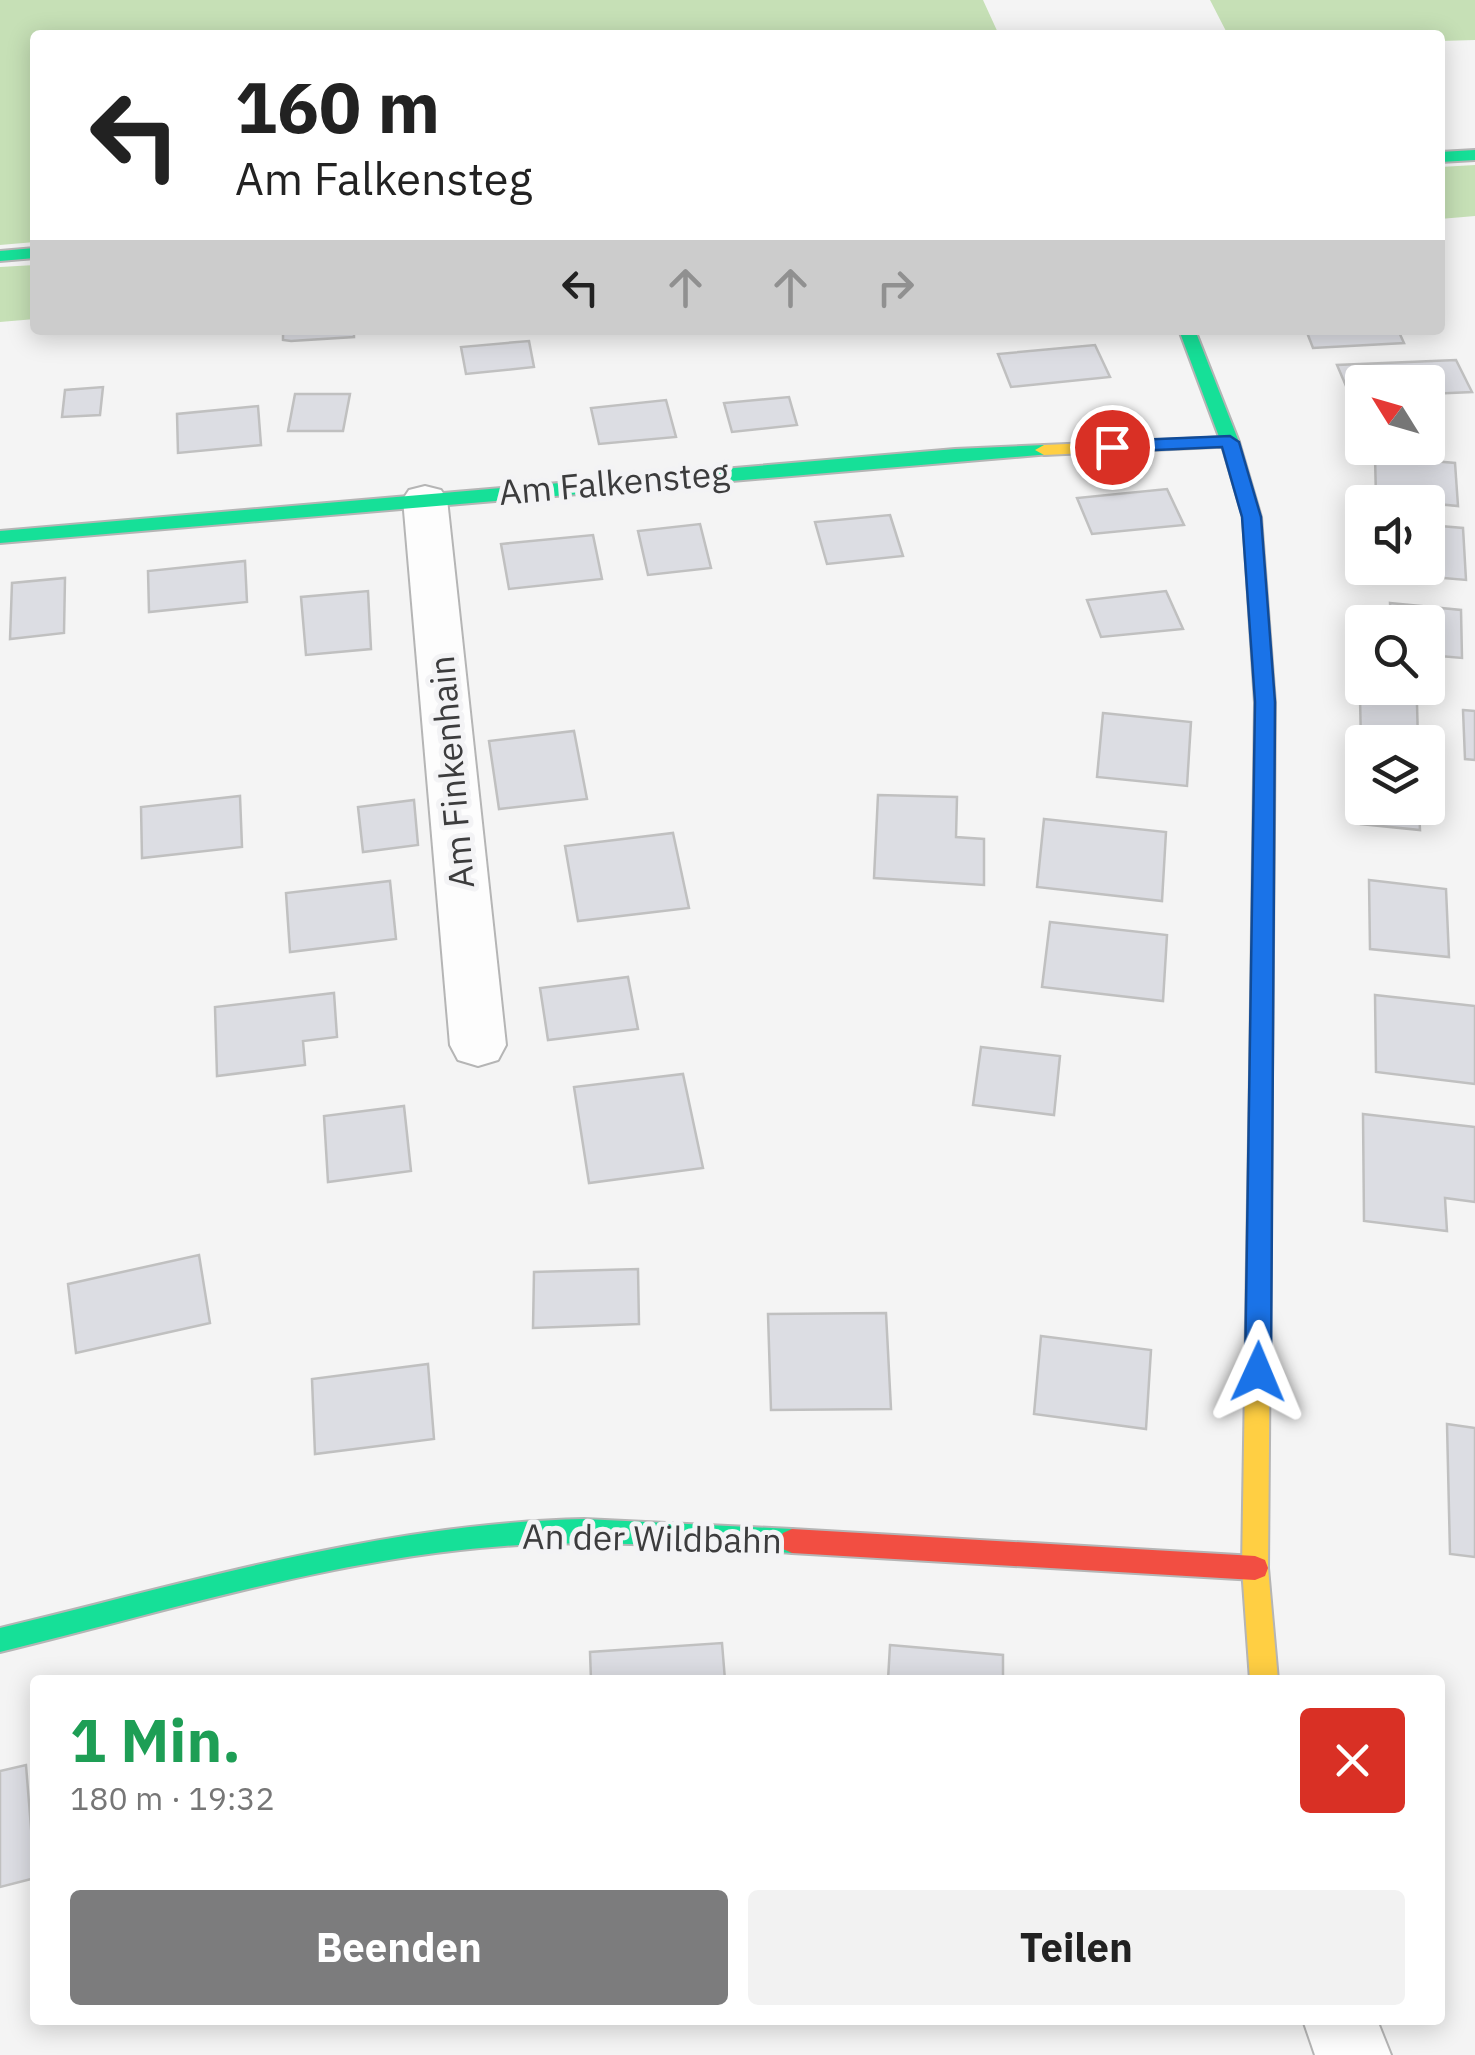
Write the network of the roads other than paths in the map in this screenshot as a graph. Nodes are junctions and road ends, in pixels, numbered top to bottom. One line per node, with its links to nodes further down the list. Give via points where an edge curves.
1 (1475, 155): 2 (street)
2 (1445, 157)
3 (30, 253): 4 (street)
4 (0, 256)
5 (1189, 335): 6 (street)
6 (1230, 442): 7 (street, Am Falkensteg, via 955,454); 10 (street, via 1252,517 1265,702)
7 (425, 499): 8 (street, Am Falkensteg); 9 (street, Am Finkenhain)
8 (0, 536)
9 (478, 1046)
10 (1256, 1568): 11 (street, An der Wildbahn, via 598,1530 462,1538 330,1562); 12 (street)
11 (0, 1640)
12 (1264, 1675)
13 (1342, 2025): 14 (street)
14 (1354, 2055)

